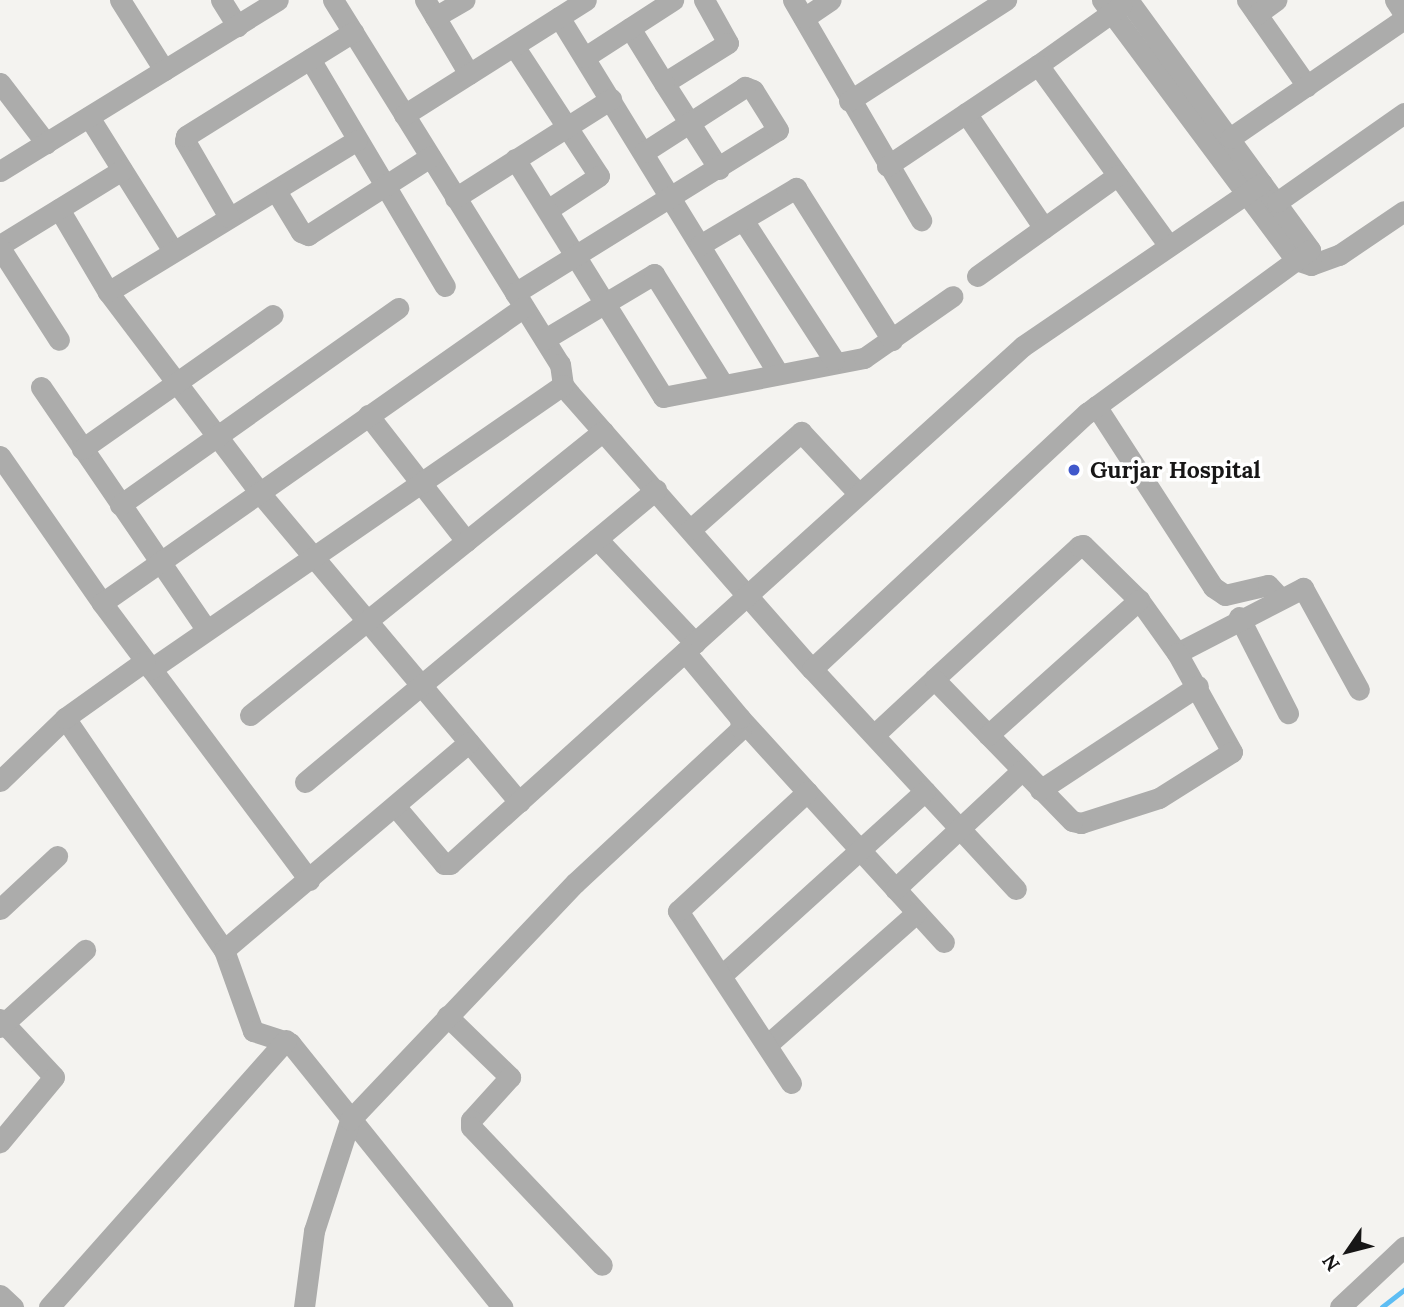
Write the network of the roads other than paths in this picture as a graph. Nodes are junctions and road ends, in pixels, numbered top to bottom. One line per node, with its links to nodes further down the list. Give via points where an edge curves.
1 (120, 0): 26 (street)
2 (221, 0): 19 (street)
3 (278, 0): 19 (street)
4 (333, 0): 21 (street)
5 (464, 0): 16 (street)
6 (673, 0): 20 (street)
7 (704, 0): 29 (street, via 728,43)
8 (831, 0): 17 (street)
9 (1276, 0): 15 (street)
10 (1395, 0): 18 (street)
11 (995, 3): 32 (street)
12 (1137, 3): 14 (street); 39 (street)
13 (571, 6): 22 (street); 23 (street)
14 (1106, 7): 25 (street); 51 (street)
15 (1252, 7): 30 (street)
16 (430, 9): 27 (street)
17 (799, 9): 32 (street)
18 (1404, 17): 30 (street)
19 (237, 26): 26 (street)
20 (630, 28): 23 (street); 29 (street)
21 (353, 32): 24 (street); 35 (street)
22 (514, 46): 27 (street); 38 (street)
23 (585, 57): 31 (street)
24 (310, 59): 40 (street); 59 (street, via 186,136)
25 (1038, 65): 33 (street); 49 (street)
26 (164, 71): 36 (street)
27 (469, 74): 35 (street)
28 (0, 83): 41 (street)
29 (664, 83): 37 (street)
30 (1307, 86): 39 (street)
31 (611, 99): 38 (street); 42 (street)
32 (849, 101): 45 (street)
33 (966, 113): 45 (street); 62 (street)
34 (1404, 113): 55 (street)
35 (404, 115): 43 (street)
36 (89, 117): 41 (street); 47 (street)
37 (690, 123): 42 (street); 46 (street); 46 (street, via 745,88 753,90 778,132)
38 (567, 126): 44 (street); 57 (street, via 599,178)
39 (1230, 138): 51 (street)
40 (357, 140): 50 (street); 52 (street)
41 (46, 143): 48 (street)
42 (644, 152): 53 (street)
43 (430, 157): 50 (street); 54 (street)
44 (515, 159): 54 (street); 57 (street)
45 (887, 166): 61 (street)
46 (719, 169): 53 (street)
47 (122, 170): 56 (street); 66 (street)
48 (0, 171)
49 (1118, 175): 62 (street); 65 (street)
50 (385, 186): 52 (street, via 308,235 301,232); 70 (street)
51 (1255, 187): 55 (street); 65 (street); 68 (street)
52 (276, 191): 59 (street)
53 (672, 197): 63 (street); 67 (street)
54 (455, 198): 74 (street)
55 (1277, 202): 68 (street)
56 (59, 209): 64 (street); 71 (street)
57 (549, 209): 67 (street)
58 (1404, 211): 68 (street, via 1339,255)
59 (229, 217): 66 (street)
60 (743, 219): 63 (street); 79 (street, via 792,188 800,191); 80 (street)
61 (920, 220)
62 (1044, 228): 69 (street)
63 (700, 245): 81 (street)
64 (0, 246): 78 (street)
65 (1169, 246): 95 (street, via 1023,346)
66 (173, 251): 71 (street)
67 (578, 255): 73 (street); 74 (street)
68 (1306, 258): 86 (street)
69 (978, 276)
70 (445, 286)
71 (108, 292): 84 (street)
72 (953, 296): 79 (street)
73 (603, 303): 77 (street); 83 (street, via 659,396); 83 (street, via 650,274 659,276)
74 (515, 306): 77 (street); 87 (street, via 484,334)
75 (398, 308): 89 (street)
76 (274, 315): 84 (street)
77 (545, 339): 82 (street)
78 (59, 340)
79 (892, 340): 80 (street, via 864,358)
80 (834, 360): 81 (street)
81 (777, 372): 83 (street)
82 (562, 379): 88 (street); 92 (street)
83 (722, 383)
84 (175, 384): 89 (street); 90 (street)
85 (41, 387): 90 (street)
86 (1096, 407): 103 (street, via 1213,587 1225,595 1268,585); 112 (street)
87 (368, 415): 92 (street); 94 (street)
88 (603, 431): 93 (street); 99 (street)
89 (215, 436): 94 (street); 96 (street)
90 (82, 449): 96 (street)
91 (0, 456): 105 (street)
92 (419, 480): 99 (street); 100 (street)
93 (656, 490): 97 (street); 98 (street)
94 (258, 492): 100 (street); 101 (street)
95 (858, 493): 97 (street, via 801,432); 102 (street)
96 (120, 505): 101 (street)
97 (691, 529): 102 (street)
98 (597, 539): 109 (street); 114 (street)
99 (466, 541): 107 (street)
100 (311, 554): 107 (street); 108 (street)
101 (159, 562): 105 (street); 108 (street)
102 (750, 593): 109 (street); 112 (street)
103 (1279, 597): 106 (street); 116 (street, via 1297,588 1307,591)
104 (1139, 600): 110 (street); 113 (street, via 1088,547 1079,546); 122 (street)
105 (102, 603): 111 (street)
106 (1239, 617): 110 (street); 117 (street)
107 (366, 621): 114 (street); 118 (street)
108 (206, 629): 111 (street)
109 (690, 647): 119 (street); 130 (street)
110 (1177, 653): 115 (street)
111 (148, 665): 120 (street); 135 (street)
112 (812, 669): 121 (street)
113 (934, 679): 121 (street); 122 (street)
114 (421, 684): 123 (street); 126 (street)
115 (1198, 686): 127 (street); 127 (street, via 1232,748 1228,756 1159,799 1082,823 1063,814)
116 (1359, 690)
117 (1288, 713)
118 (250, 715)
119 (740, 718): 129 (street); 144 (street, via 741,729 575,883)
120 (65, 719): 125 (street); 142 (street)
121 (874, 735): 128 (street)
122 (988, 735): 124 (street)
123 (469, 742): 130 (street); 131 (street)
124 (1021, 771): 127 (street); 132 (street)
125 (0, 782)
126 (305, 782)
127 (1040, 790)
128 (925, 791): 132 (street); 133 (street)
129 (807, 792): 133 (street); 143 (street, via 678,911)
130 (519, 802): 131 (street, via 447,865)
131 (395, 806): 135 (street)
132 (959, 828): 136 (street); 137 (street)
133 (859, 850): 136 (street); 143 (street)
134 (57, 856): 138 (street)
135 (309, 880): 142 (street)
136 (895, 889): 139 (street)
137 (1016, 889)
138 (0, 909)
139 (916, 913): 140 (street); 147 (street)
140 (944, 942)
141 (85, 950): 145 (street)
142 (224, 950): 146 (street, via 253,1031)
143 (723, 975): 147 (street)
144 (447, 1016): 149 (street); 152 (street, via 510,1077 471,1120 471,1127)
145 (1, 1023): 150 (street, via 54,1077)
146 (286, 1040): 149 (street); 155 (street)
147 (766, 1045): 148 (street)
148 (791, 1083)
149 (350, 1120): 156 (street, via 314,1230); 157 (street)
150 (0, 1142)
151 (1404, 1247): 158 (street)
152 (601, 1265)
153 (0, 1295): 154 (street)
154 (13, 1307)
155 (49, 1307)
156 (304, 1307)
157 (502, 1307)
158 (1340, 1307)

